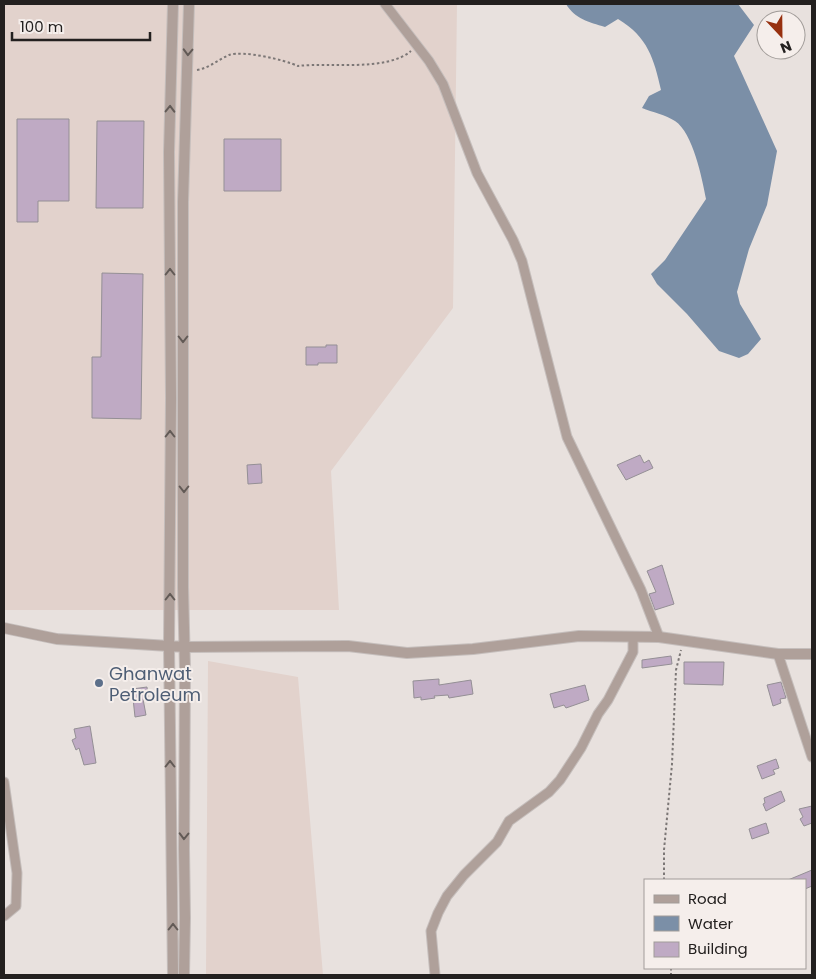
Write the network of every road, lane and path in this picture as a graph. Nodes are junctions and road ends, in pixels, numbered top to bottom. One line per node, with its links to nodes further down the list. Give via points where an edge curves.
1 (173, 4): 10 (street, one-way to 1, via 169,152)
2 (189, 4): 5 (street, one-way to 5)
3 (385, 4): 4 (street)
4 (416, 45): 5 (path, via 410,52 392,60 371,64 298,66 240,53 231,54 200,70); 8 (street, via 443,84 477,173 514,240 567,437 641,590)
5 (187, 71): 11 (street, one-way to 11, via 182,406)
6 (4, 628): 10 (street, via 57,639)
7 (634, 637): 8 (street); 11 (street, via 579,636 407,654 348,646); 20 (street, via 633,652 560,780 509,821 497,842 447,896 431,931)
8 (659, 637): 9 (street)
9 (682, 640): 12 (street); 16 (path, via 676,670)
10 (169, 645): 11 (street); 18 (street, one-way to 10)
11 (185, 647): 19 (street, one-way to 19)
12 (778, 654): 13 (street); 14 (street)
13 (812, 654)
14 (812, 757)
15 (4, 782): 17 (street, via 17,873 16,906)
16 (664, 879)
17 (4, 916)
18 (173, 975)
19 (184, 975)
20 (435, 975)

